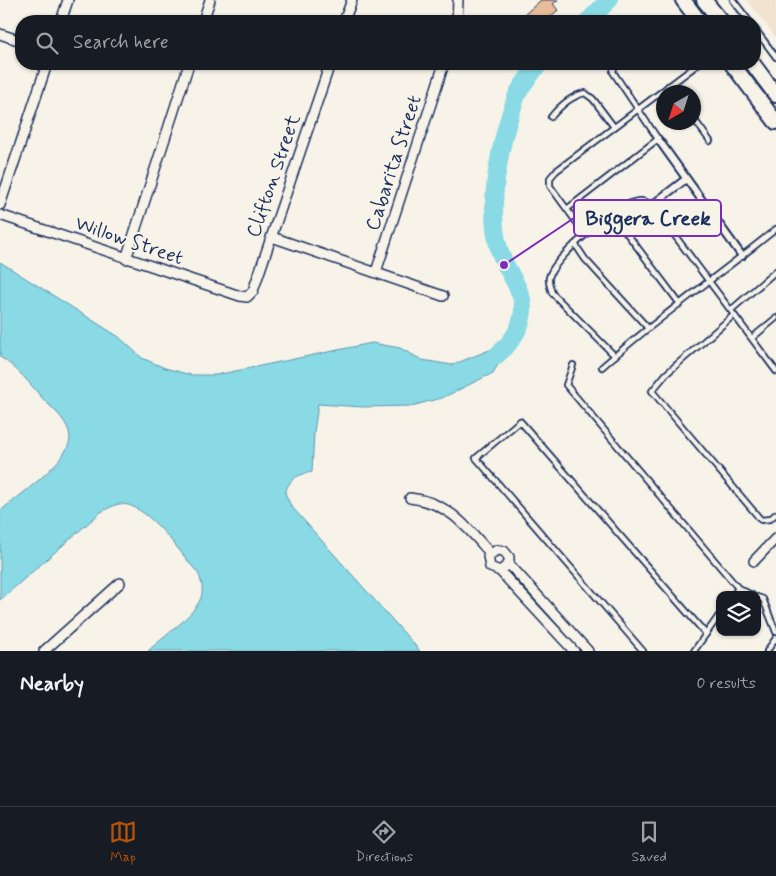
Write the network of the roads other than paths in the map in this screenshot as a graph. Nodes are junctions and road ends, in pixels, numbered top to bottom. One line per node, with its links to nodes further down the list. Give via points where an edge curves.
1 (68, 0): 8 (street)
2 (210, 0): 9 (street)
3 (352, 0): 10 (street)
4 (458, 0): 11 (street)
5 (683, 0): 12 (highway)
6 (704, 0): 13 (highway)
7 (733, 0): 14 (lane)
8 (63, 15)
9 (205, 15)
10 (346, 15)
11 (457, 15)
12 (695, 15)
13 (716, 15)
14 (744, 15)
15 (0, 34): 17 (street)
16 (761, 37): 18 (lane)
17 (15, 39)
18 (776, 58)
19 (46, 70): 38 (street)
20 (187, 70): 48 (street)
21 (328, 70): 45 (street, Clifton Street)
22 (442, 70): 50 (street, Cabarita Street)
23 (614, 70): 30 (lane)
24 (690, 70): 27 (lane)
25 (737, 70): 32 (highway)
26 (757, 70): 29 (highway)
27 (669, 85)
28 (656, 95): 30 (lane)
29 (776, 95)
30 (638, 109): 33 (lane); 35 (lane)
31 (552, 117): 33 (lane, via 560,107 585,93)
32 (776, 122)
33 (614, 127): 40 (lane, via 556,170 550,178 550,186)
34 (701, 129): 36 (lane)
35 (658, 139): 37 (street); 40 (lane)
36 (710, 141)
37 (686, 179): 39 (street); 47 (street)
38 (0, 205)
39 (652, 205): 42 (lane, via 644,200 632,202); 51 (lane)
40 (567, 209): 44 (lane)
41 (0, 215): 48 (street, Willow Street)
42 (613, 215): 44 (lane); 54 (lane)
43 (776, 229): 47 (lane)
44 (585, 234): 46 (lane)
45 (272, 237): 50 (street); 52 (street, Clifton Street, via 253,291)
46 (575, 244): 57 (lane); 59 (lane, via 554,265 549,279 552,293)
47 (742, 256): 51 (lane)
48 (126, 259): 52 (street, Willow Street)
49 (776, 271): 55 (lane)
50 (376, 272): 53 (street)
51 (710, 282): 54 (lane); 55 (lane)
52 (247, 296)
53 (443, 296)
54 (680, 304): 57 (lane)
55 (733, 312): 58 (lane); 64 (lane, via 652,391 761,520)
56 (776, 318): 58 (lane)
57 (647, 327): 59 (lane)
58 (752, 338): 62 (lane)
59 (615, 356): 61 (lane)
60 (573, 365): 71 (lane, via 566,385)
61 (602, 367)
62 (776, 370)
63 (410, 498): 66 (street, via 442,506)
64 (776, 514)
65 (776, 538): 67 (street)
66 (490, 553): 68 (street, via 504,551 509,557); 69 (street, via 488,564 493,570)
67 (754, 561)
68 (508, 564): 69 (street); 81 (street)
69 (500, 571): 80 (street)
70 (120, 583): 79 (street)
71 (738, 588): 72 (lane); 73 (lane)
72 (736, 591)
73 (744, 591)
74 (761, 599): 76 (lane)
75 (716, 620): 77 (lane)
76 (776, 632)
77 (706, 634): 82 (lane, via 520,421 476,458); 83 (lane)
78 (776, 638): 84 (lane)
79 (44, 651)
80 (574, 651)
81 (588, 651)
82 (643, 651)
83 (694, 651)
84 (767, 651)

